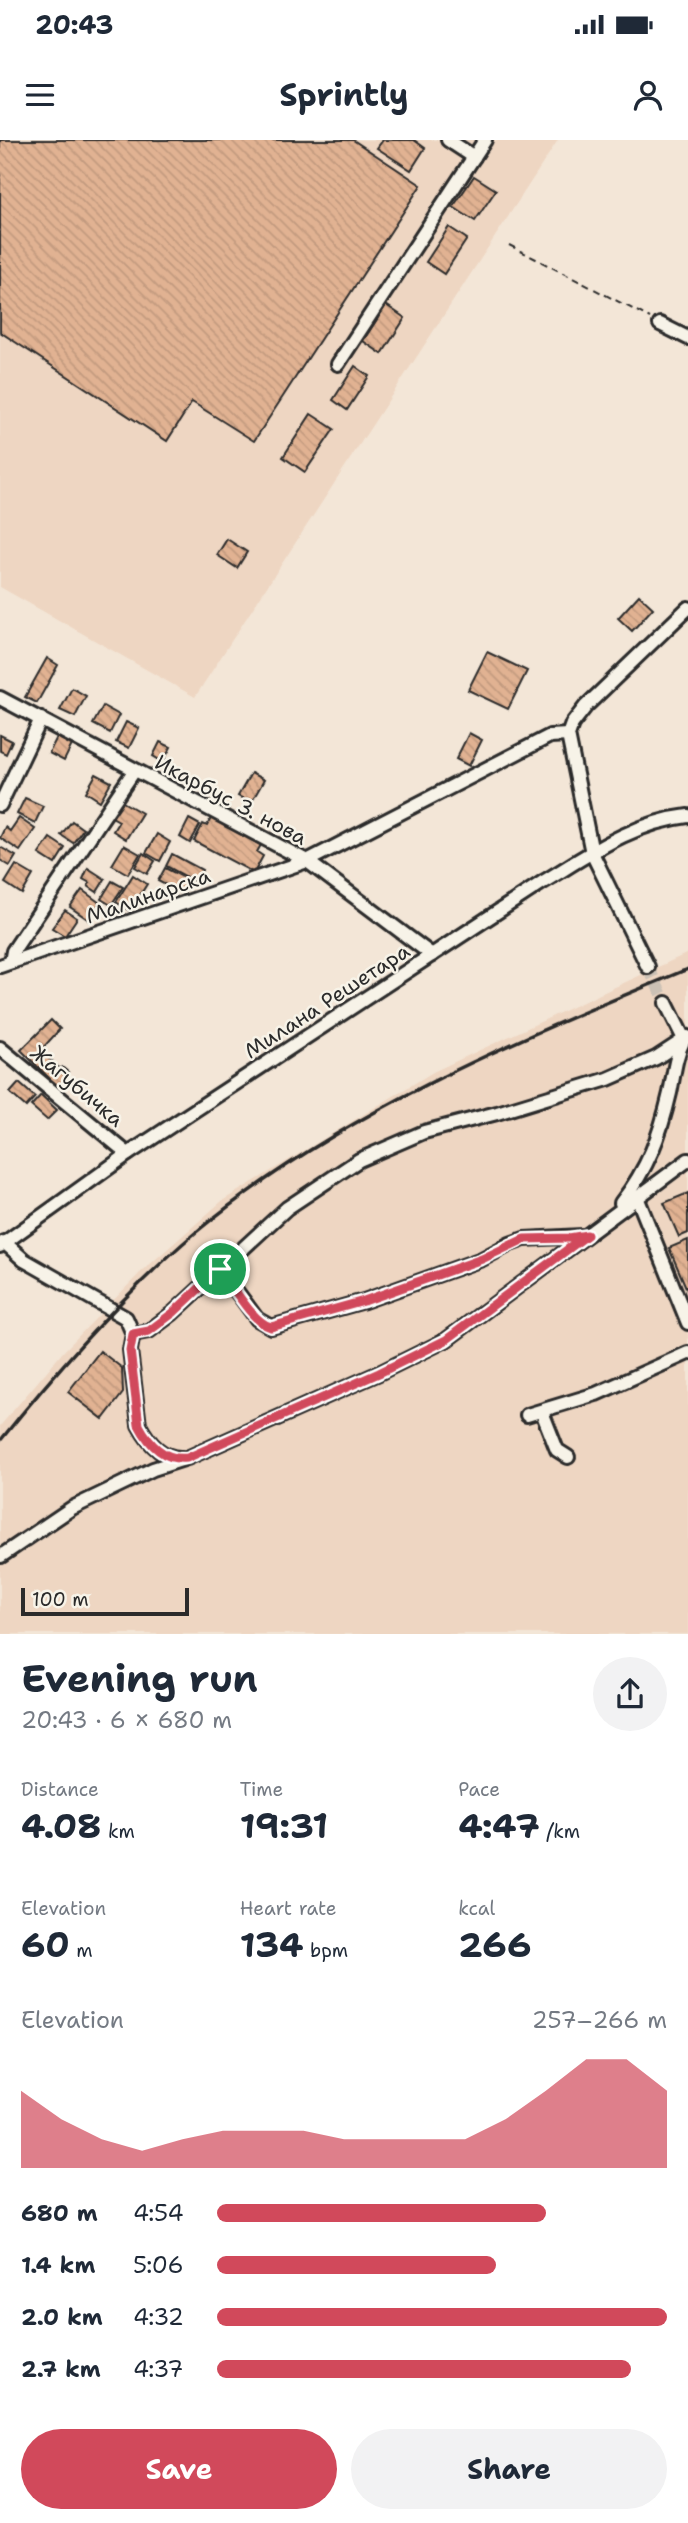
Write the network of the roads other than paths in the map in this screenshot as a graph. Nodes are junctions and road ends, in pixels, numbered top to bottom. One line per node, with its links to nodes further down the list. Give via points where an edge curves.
1 (448, 140): 3 (street)
2 (485, 140): 3 (street)
3 (474, 157): 6 (street)
4 (660, 324): 5 (street)
5 (688, 338)
6 (338, 364)
7 (688, 608): 10 (street, via 586,706)
8 (0, 698): 9 (street, Икарбус 3. нова)
9 (41, 719): 11 (street, Икарбус 3. нова); 12 (street)
10 (568, 735): 14 (street); 15 (street, Малинарска, via 550,736)
11 (134, 771): 15 (street, Икарбус 3. нова); 17 (street)
12 (0, 805)
13 (688, 816): 14 (street, Милана Решетара, via 650,824)
14 (592, 853): 16 (street, Милана Решетара); 18 (street)
15 (307, 862): 16 (street, Икарбус 3. нова); 17 (street, Малинарска)
16 (432, 955): 22 (street, Милана Решетара)
17 (5, 964)
18 (648, 967)
19 (666, 1003): 20 (street)
20 (686, 1038): 26 (street, via 677,1053 655,1147); 29 (street, via 656,1058 608,1079 424,1132 359,1160 287,1208)
21 (0, 1048): 22 (street, Жагубичка)
22 (128, 1154): 28 (street, Милана Решетара)
23 (682, 1164): 24 (street); 25 (street)
24 (688, 1177)
25 (637, 1197): 26 (street); 30 (street)
26 (611, 1216): 27 (street)
27 (587, 1235): 29 (street, via 524,1239 377,1296 271,1327 257,1319); 36 (street, via 446,1340)
28 (2, 1244): 31 (street, via 126,1318)
29 (220, 1269): 31 (street, via 149,1331)
30 (688, 1323)
31 (133, 1334): 36 (street, via 130,1350 139,1425 160,1452)
32 (688, 1353): 33 (street, via 596,1394)
33 (542, 1412): 34 (street); 35 (street, via 557,1450)
34 (527, 1415)
35 (568, 1457)
36 (187, 1458): 37 (street, via 72,1508)
37 (1, 1556)

